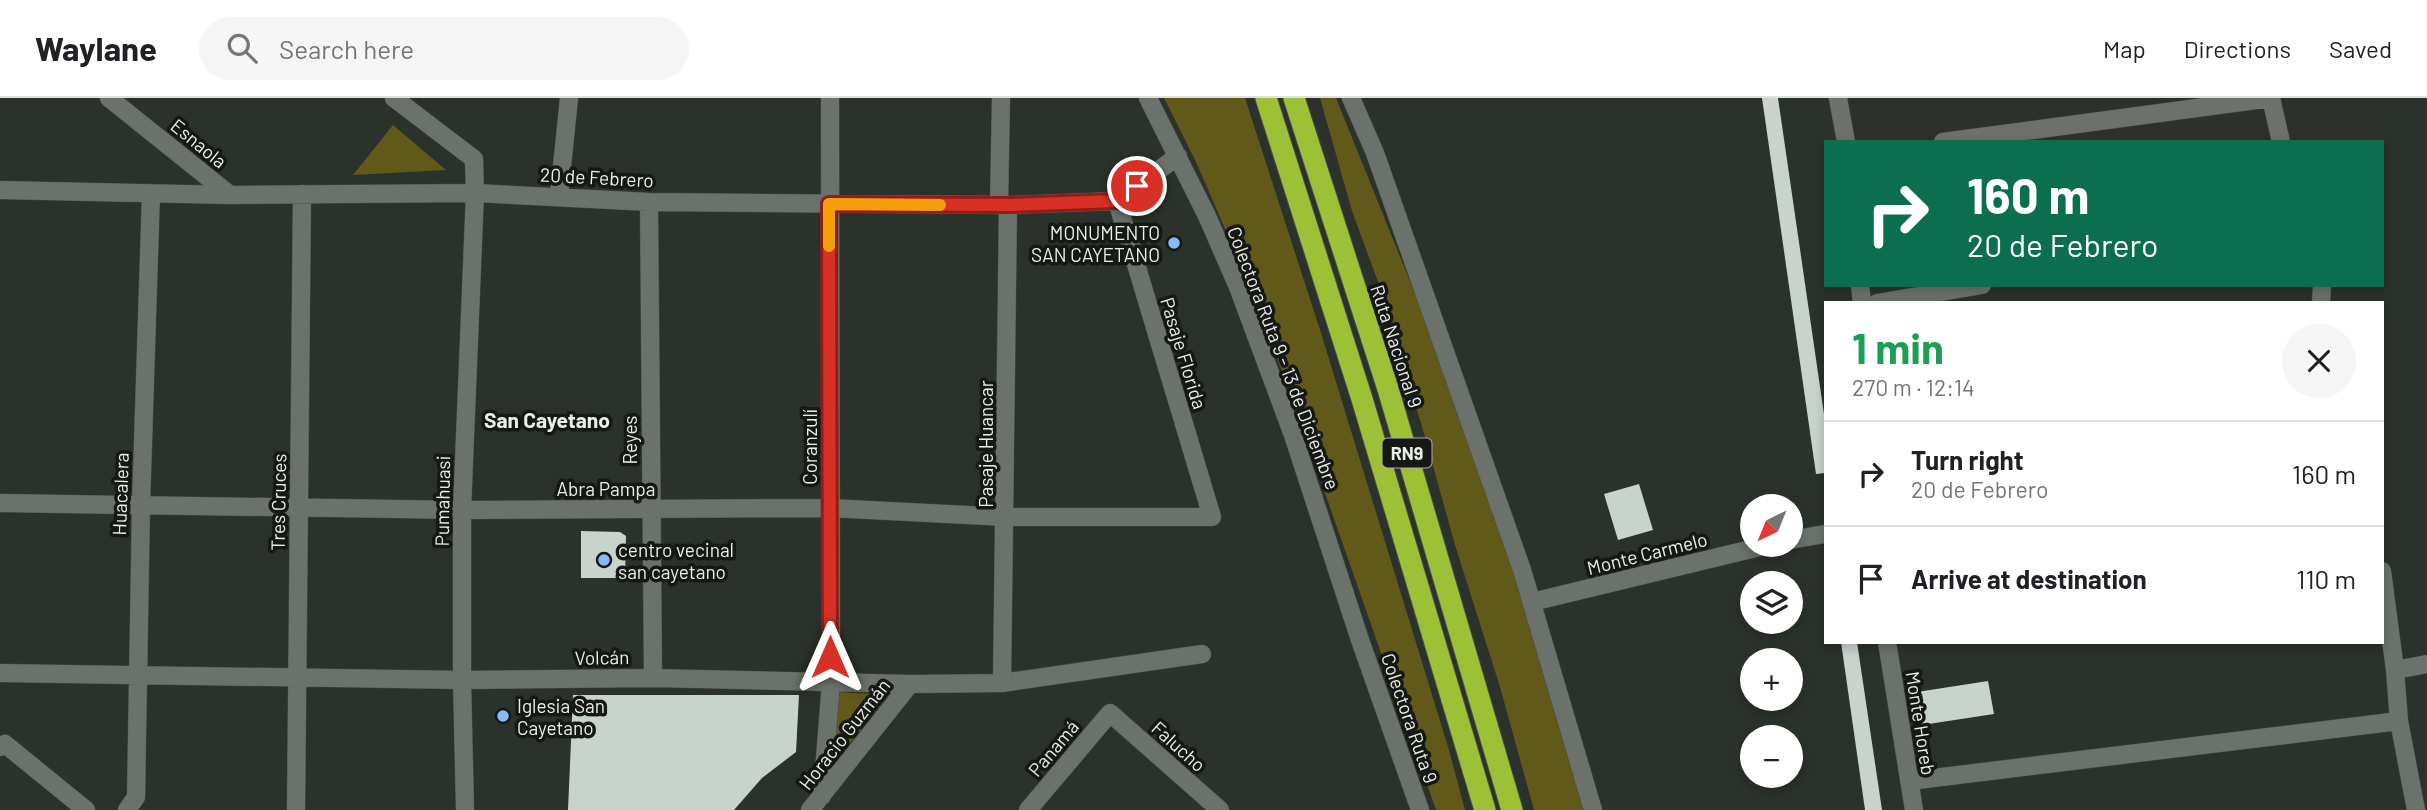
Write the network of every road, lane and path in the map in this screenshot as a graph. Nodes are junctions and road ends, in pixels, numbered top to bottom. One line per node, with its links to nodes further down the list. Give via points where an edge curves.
1 (109, 98): 20 (street, Esnaola)
2 (394, 98): 18 (street, Pumahuasi, via 474,159)
3 (569, 98): 21 (street)
4 (830, 98): 24 (street, Coranzulí)
5 (1001, 98): 25 (street, Pasaje Huancar)
6 (1148, 98): 15 (street, Colectora Ruta 9 - 13 de Diciembre)
7 (1266, 98): 66 (highway, RN9)
8 (1294, 98): 67 (highway, Ruta Nacional 9 / RN9, via 1388,389)
9 (1351, 98): 40 (street)
10 (1838, 98): 12 (street)
11 (2272, 98): 13 (street); 14 (street)
12 (1846, 140)
13 (1958, 140)
14 (2281, 140)
15 (1178, 156): 23 (street); 41 (street, Colectora Ruta 9 - 13 de Diciembre, via 1238,287 1293,435)
16 (0, 190): 17 (street, 20 de Febrero)
17 (151, 192): 20 (street, 20 de Febrero); 29 (street, Huacalera)
18 (475, 193): 19 (street, 20 de Febrero); 21 (street, 20 de Febrero); 33 (street, Pumahuasi)
19 (302, 194): 20 (street, 20 de Febrero); 30 (street, Tres Cruces)
20 (230, 195)
21 (559, 196): 22 (street, 20 de Febrero)
22 (649, 201): 24 (street, 20 de Febrero); 32 (street, Reyes)
23 (1116, 201): 25 (street, 20 de Febrero); 35 (street, Pasaje Florida)
24 (829, 204): 25 (street, 20 de Febrero); 31 (street, Coranzulí)
25 (1004, 205): 34 (street, Pasaje Huancar)
26 (1970, 287): 27 (street)
27 (1889, 301)
28 (0, 503): 29 (street, Abra Pampa)
29 (141, 505): 30 (street, Abra Pampa); 47 (street, Huacalera)
30 (299, 508): 33 (street, Abra Pampa); 48 (street, Tres Cruces)
31 (830, 508): 32 (street, Abra Pampa); 34 (street, Abra Pampa); 51 (street, Coranzulí)
32 (650, 509): 33 (street, Abra Pampa); 49 (street, Reyes)
33 (462, 510): 50 (street, Pumahuasi)
34 (1006, 517): 35 (street, Abra Pampa); 52 (street, Pasaje Huancar)
35 (1212, 517)
36 (1824, 534): 37 (street)
37 (1803, 538)
38 (1740, 552): 40 (street, Monte Carmelo)
39 (2384, 586): 45 (street)
40 (1532, 602): 68 (street)
41 (1360, 640): 65 (street, Colectora Ruta 9)
42 (1887, 644): 57 (street, Monte Horeb)
43 (1202, 654): 52 (street, Volcán)
44 (2427, 664): 45 (street)
45 (2395, 670): 55 (street)
46 (0, 673): 47 (street, Volcán)
47 (137, 675): 48 (street, Volcán); 59 (street, Huacalera)
48 (297, 677): 50 (street, Volcán); 61 (street, Tres Cruces)
49 (653, 678): 50 (street, Volcán); 51 (street, Volcán)
50 (462, 680): 62 (street, Pumahuasi)
51 (831, 682): 53 (street, Volcán); 58 (street, Coranzulí)
52 (1002, 683): 53 (street, Volcán)
53 (910, 684): 58 (street, Horacio Guzmán)
54 (1110, 713): 63 (street, Panamá); 64 (street, Falucho)
55 (2399, 721): 57 (street); 70 (street)
56 (2, 745): 60 (street)
57 (1909, 781): 69 (street, Monte Horeb)
58 (816, 803)
59 (132, 804)
60 (86, 810)
61 (296, 810)
62 (465, 810)
63 (1028, 810)
64 (1220, 810)
65 (1420, 810)
66 (1485, 810)
67 (1513, 810)
68 (1593, 810)
69 (1914, 810)
70 (2416, 810)

